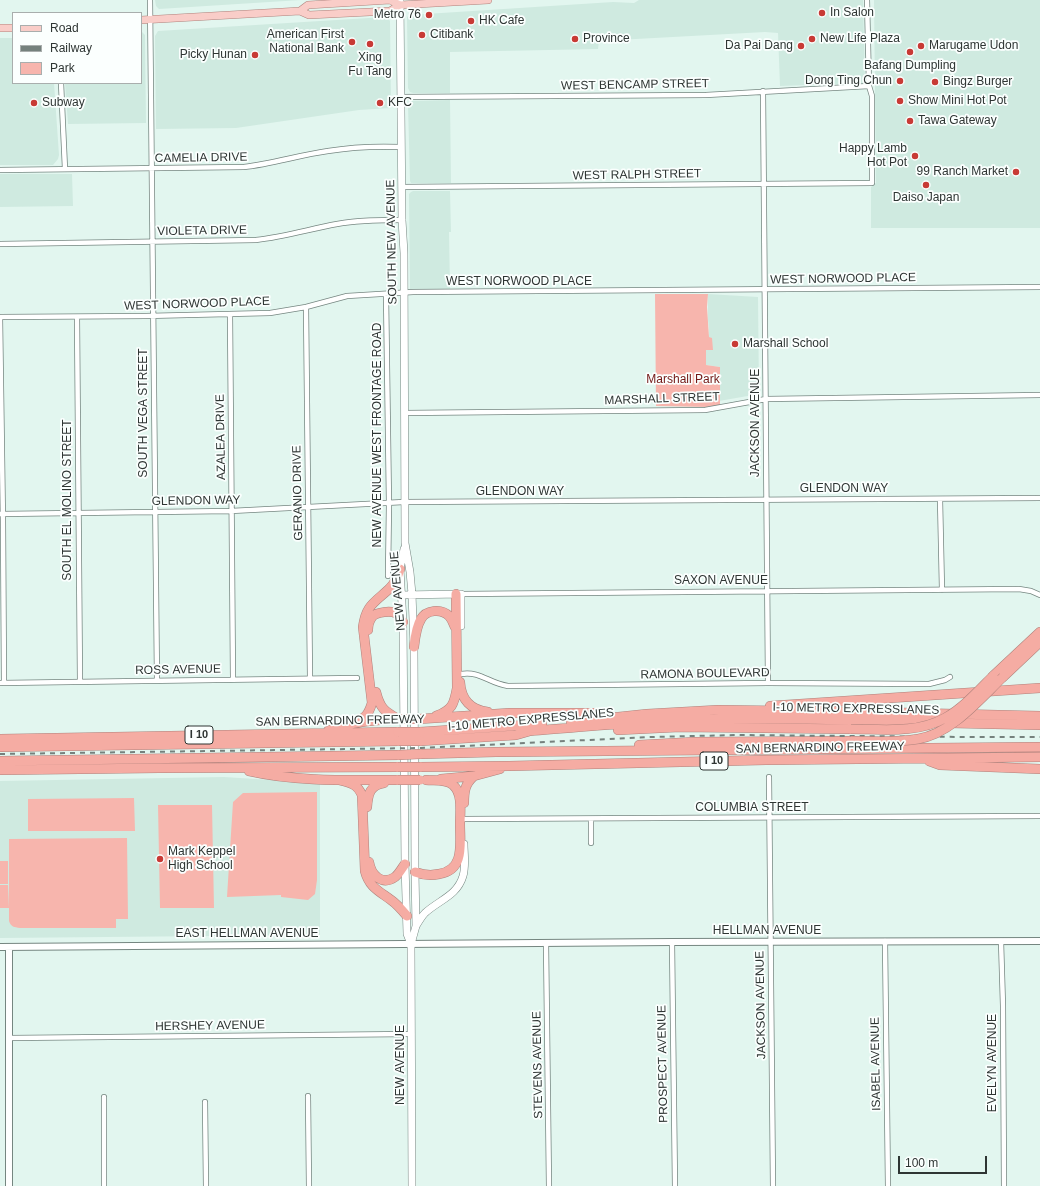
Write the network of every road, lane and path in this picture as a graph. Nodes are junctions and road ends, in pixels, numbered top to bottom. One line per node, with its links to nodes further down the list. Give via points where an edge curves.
1 (150, 0): 7 (street, SOUTH VEGA STREET)
2 (488, 0): 4 (main road)
3 (867, 0): 11 (street)
4 (400, 2): 5 (main road, via 390,0 316,4 308,5); 5 (main road, via 390,11 309,16); 13 (main road, SOUTH NEW AVENUE)
5 (300, 11): 7 (main road)
6 (142, 20): 7 (main road)
7 (150, 20): 16 (street, SOUTH VEGA STREET)
8 (0, 28): 9 (main road)
9 (12, 28)
10 (61, 84): 15 (street)
11 (869, 86): 12 (street, WEST BENCAMP STREET); 18 (street, WEST RALPH STREET, via 872,96 872,183)
12 (763, 92): 13 (street, WEST BENCAMP STREET); 18 (street, JACKSON AVENUE)
13 (401, 98): 14 (main road, SOUTH NEW AVENUE)
14 (401, 147): 16 (street, CAMELIA DRIVE, via 329,150 259,166); 19 (main road, SOUTH NEW AVENUE)
15 (65, 169): 16 (street, CAMELIA DRIVE); 17 (street, CAMELIA DRIVE)
16 (152, 169): 21 (street, SOUTH VEGA STREET)
17 (0, 170)
18 (765, 184): 19 (street, WEST RALPH STREET); 24 (street, JACKSON AVENUE)
19 (402, 188): 20 (main road, SOUTH NEW AVENUE)
20 (402, 220): 21 (street, VIOLETA DRIVE, via 354,221 277,238 256,240); 25 (main road, SOUTH NEW AVENUE)
21 (152, 242): 22 (street, VIOLETA DRIVE); 29 (street, SOUTH VEGA STREET)
22 (0, 244)
23 (1040, 287): 24 (street, WEST NORWOOD PLACE)
24 (765, 290): 25 (street, WEST NORWOOD PLACE); 33 (street, JACKSON AVENUE)
25 (403, 293): 26 (street, WEST NORWOOD PLACE); 34 (main road, SOUTH NEW AVENUE)
26 (386, 294): 27 (street, WEST NORWOOD PLACE, via 347,296); 39 (street, NEW AVENUE WEST FRONTAGE ROAD)
27 (306, 307): 28 (street, WEST NORWOOD PLACE, via 270,313); 40 (street, GERANIO DRIVE)
28 (230, 314): 29 (street, WEST NORWOOD PLACE); 41 (street, AZALEA DRIVE)
29 (153, 316): 31 (street, WEST NORWOOD PLACE); 42 (street, SOUTH VEGA STREET)
30 (0, 317): 31 (street, WEST NORWOOD PLACE); 44 (street)
31 (77, 317): 43 (street, SOUTH EL MOLINO STREET)
32 (1040, 395): 33 (street, MARSHALL STREET)
33 (766, 399): 34 (street, MARSHALL STREET, via 705,410); 37 (street, JACKSON AVENUE)
34 (404, 413): 38 (main road, SOUTH NEW AVENUE)
35 (940, 498): 36 (street, GLENDON WAY); 37 (street, GLENDON WAY); 48 (street)
36 (1040, 498)
37 (766, 500): 38 (street, GLENDON WAY); 49 (street, JACKSON AVENUE)
38 (404, 502): 39 (street, GLENDON WAY); 45 (main road)
39 (389, 504): 40 (street, GLENDON WAY); 47 (street, NEW AVENUE WEST FRONTAGE ROAD)
40 (308, 507): 41 (street, GLENDON WAY); 61 (street, GERANIO DRIVE)
41 (231, 511): 42 (street, GLENDON WAY); 63 (street, AZALEA DRIVE)
42 (155, 512): 43 (street, GLENDON WAY); 64 (street, SOUTH VEGA STREET)
43 (78, 513): 44 (street, GLENDON WAY); 65 (street, SOUTH EL MOLINO STREET)
44 (2, 514): 66 (street)
45 (405, 542): 46 (main road, NEW AVENUE); 50 (main road, NEW AVENUE)
46 (400, 569): 52 (main road, NEW AVENUE); 75 (highway, via 396,580 373,602 364,619 372,703 364,719)
47 (388, 576)
48 (942, 590): 49 (street, SAXON AVENUE); 53 (street, SAXON AVENUE, via 1019,589)
49 (767, 591): 51 (street, SAXON AVENUE); 67 (street, JACKSON AVENUE)
50 (412, 594): 51 (main road, SAXON AVENUE); 52 (main road, SAXON AVENUE); 58 (main road, NEW AVENUE)
51 (458, 594): 55 (highway); 59 (main road)
52 (401, 595): 54 (main road, NEW AVENUE)
53 (1040, 595)
54 (403, 622): 74 (highway, via 396,613 377,614 368,624 367,634 374,687 379,704 385,712); 102 (main road, NEW AVENUE)
55 (455, 627): 58 (highway, via 448,615 443,612 429,612 418,624); 73 (highway, via 455,699 451,708)
56 (1040, 632): 78 (highway, bridge, via 960,708 931,725 914,728 851,729 680,727)
57 (1040, 642): 84 (highway, bridge, via 956,720 933,735 919,739 695,742)
58 (414, 647): 103 (main road, NEW AVENUE)
59 (460, 674): 67 (street, RAMONA BOULEVARD, via 476,674 498,685 508,686); 70 (highway, via 460,685 465,701 483,711)
60 (950, 677): 67 (street, RAMONA BOULEVARD, via 929,684)
61 (310, 678): 62 (street, ROSS AVENUE); 63 (street, ROSS AVENUE)
62 (357, 678)
63 (233, 679): 64 (street, ROSS AVENUE)
64 (157, 680): 65 (street, ROSS AVENUE)
65 (80, 682): 66 (street, ROSS AVENUE)
66 (2, 683)
67 (768, 683)
68 (1040, 688): 69 (highway)
69 (718, 710): 71 (highway, SAN BERNARDINO FREEWAY / I 10); 72 (highway, SAN BERNARDINO FREEWAY / I 10)
70 (499, 714): 71 (highway); 73 (highway)
71 (647, 714): 79 (highway, SAN BERNARDINO FREEWAY / I 10)
72 (1037, 715)
73 (430, 718): 74 (highway, bridge)
74 (398, 719): 75 (highway)
75 (354, 723): 77 (highway)
76 (1040, 725): 78 (highway, I-10 METRO EXPRESSLANES, via 814,719 693,720 530,731)
77 (322, 733): 80 (highway, SAN BERNARDINO FREEWAY / I 10); 81 (highway, SAN BERNARDINO FREEWAY / I 10)
78 (516, 735): 79 (highway, I-10 METRO EXPRESSLANES)
79 (420, 736): 80 (highway, SAN BERNARDINO FREEWAY / I 10, bridge)
80 (398, 737): 82 (highway)
81 (0, 739)
82 (0, 747)
83 (1040, 747): 84 (highway)
84 (496, 752): 87 (highway, bridge)
85 (1040, 757): 86 (highway, SAN BERNARDINO FREEWAY / I 10)
86 (920, 759): 88 (highway, SAN BERNARDINO FREEWAY / I 10); 90 (highway, via 940,765)
87 (0, 760)
88 (509, 766): 89 (highway, SAN BERNARDINO FREEWAY / I 10, bridge); 92 (highway)
89 (232, 768): 91 (highway, SAN BERNARDINO FREEWAY / I 10); 94 (highway, via 269,775)
90 (1040, 769)
91 (0, 770)
92 (474, 776): 96 (highway); 100 (highway, via 464,790)
93 (768, 776): 99 (street, JACKSON AVENUE)
94 (339, 780): 95 (highway); 104 (highway, via 359,788 362,795 367,878 373,888 392,900)
95 (398, 780): 96 (highway, bridge); 102 (highway, via 373,786 369,792 368,857 373,874 381,880 396,877)
96 (423, 780): 103 (highway, via 448,782 455,786 460,806 460,851 455,867 449,872 428,875)
97 (1040, 816): 99 (street, COLUMBIA STREET)
98 (591, 818): 99 (street, COLUMBIA STREET); 100 (street, COLUMBIA STREET); 101 (street)
99 (768, 818): 109 (street, JACKSON AVENUE)
100 (464, 819): 105 (main road, via 464,869 460,882 452,894 424,914)
101 (591, 843)
102 (405, 864): 104 (main road, NEW AVENUE)
103 (414, 872): 105 (main road, NEW AVENUE)
104 (407, 916): 112 (main road, NEW AVENUE, via 407,934)
105 (416, 926): 112 (main road, NEW AVENUE)
106 (1001, 941): 107 (street, HELLMAN AVENUE); 110 (street, HELLMAN AVENUE); 130 (street, EVELYN AVENUE)
107 (1040, 941)
108 (672, 942): 109 (street, HELLMAN AVENUE); 111 (street, HELLMAN AVENUE); 127 (street, PROSPECT AVENUE)
109 (770, 942): 110 (street, HELLMAN AVENUE); 128 (street, JACKSON AVENUE)
110 (885, 942): 129 (street, ISABEL AVENUE)
111 (546, 943): 113 (street, HELLMAN AVENUE); 126 (street, STEVENS AVENUE)
112 (411, 944): 113 (street, EAST HELLMAN AVENUE); 115 (street, EAST HELLMAN AVENUE); 116 (main road, NEW AVENUE)
113 (495, 944)
114 (0, 947): 115 (street, EAST HELLMAN AVENUE)
115 (9, 947): 117 (street)
116 (412, 1034): 117 (street, HERSHEY AVENUE); 125 (main road, NEW AVENUE)
117 (9, 1038): 121 (street)
118 (104, 1096): 122 (street)
119 (308, 1096): 124 (street)
120 (205, 1102): 123 (street)
121 (9, 1186)
122 (104, 1186)
123 (206, 1186)
124 (309, 1186)
125 (412, 1186)
126 (549, 1186)
127 (674, 1186)
128 (773, 1186)
129 (888, 1186)
130 (1004, 1186)

